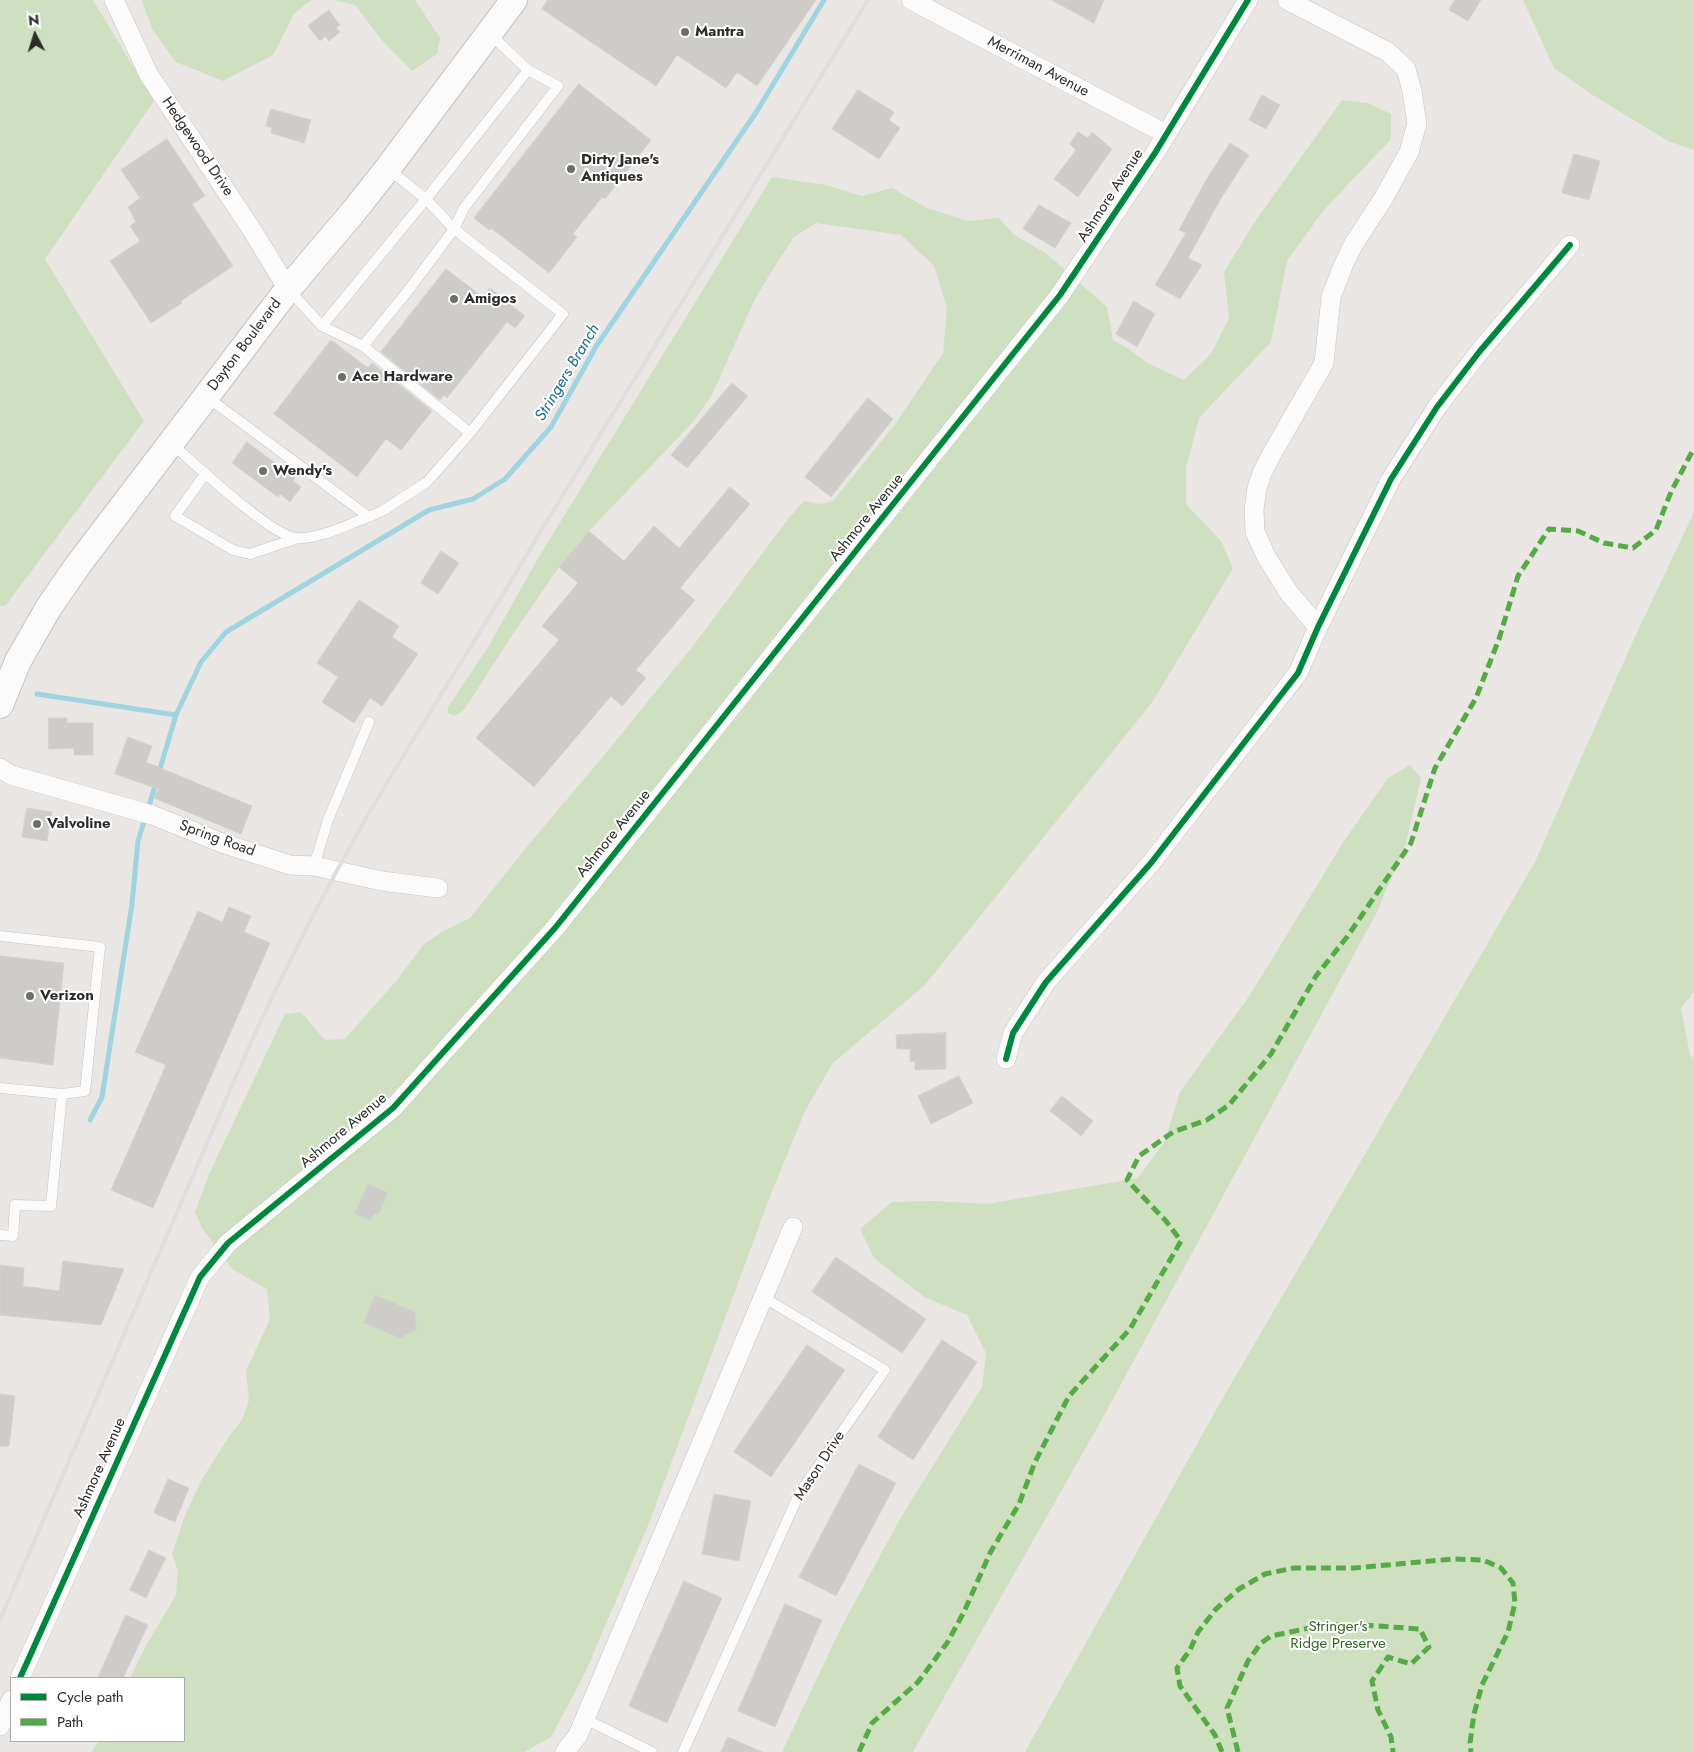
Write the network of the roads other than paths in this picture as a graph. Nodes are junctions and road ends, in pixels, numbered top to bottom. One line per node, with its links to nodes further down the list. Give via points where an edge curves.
1 (114, 0): 13 (street, Hedgewood Drive, via 149,76)
2 (514, 0): 6 (main road, Dayton Boulevard)
3 (910, 0): 8 (street, Merriman Avenue)
4 (1248, 0): 8 (street, Ashmore Avenue)
5 (1287, 0): 22 (street, via 1388,52 1406,68 1417,124 1409,152 1343,266 1331,298 1324,363 1274,450 1257,488 1255,532 1288,592)
6 (490, 34): 7 (lane); 9 (main road, Dayton Boulevard)
7 (528, 70): 10 (lane); 11 (lane, via 558,86 464,208)
8 (1166, 134): 35 (street, Ashmore Avenue, via 1060,296 556,928 393,1108 228,1243 200,1277)
9 (388, 168): 10 (lane); 13 (main road, Dayton Boulevard)
10 (426, 199): 11 (lane); 14 (lane)
11 (454, 229): 15 (lane); 17 (lane, via 563,314)
12 (1570, 245): 22 (street, via 1437,407 1391,479)
13 (288, 289): 14 (lane); 16 (main road, Dayton Boulevard)
14 (322, 326): 15 (lane)
15 (363, 346): 17 (lane)
16 (206, 396): 18 (main road, Dayton Boulevard); 20 (lane)
17 (470, 433): 20 (lane, via 427,482 384,510)
18 (171, 443): 19 (lane); 23 (main road, Dayton Boulevard, via 49,607 18,661)
19 (206, 473): 21 (lane, via 276,530); 21 (lane, via 175,516 233,550 250,554)
20 (368, 516): 21 (lane, via 315,536)
21 (298, 538)
22 (1318, 626): 29 (street, via 1298,673 1152,863 1046,982 1013,1033)
23 (0, 704)
24 (369, 722): 26 (lane, via 328,820)
25 (0, 768): 26 (street, Spring Road, via 11,776 152,815 290,865)
26 (314, 866): 27 (street, Spring Road, via 382,881)
27 (438, 888)
28 (0, 936): 31 (lane, via 100,947 85,1090)
29 (1006, 1059)
30 (0, 1088): 31 (lane)
31 (62, 1094): 33 (lane, via 51,1206 15,1206 13,1236)
32 (793, 1227): 34 (street)
33 (0, 1234)
34 (763, 1297): 37 (street); 41 (lane, Mason Drive, via 885,1370 800,1492)
35 (20, 1677)
36 (10, 1702): 38 (street)
37 (585, 1720): 39 (street); 40 (lane)
38 (0, 1726)
39 (565, 1752)
40 (652, 1752)
41 (683, 1752)

